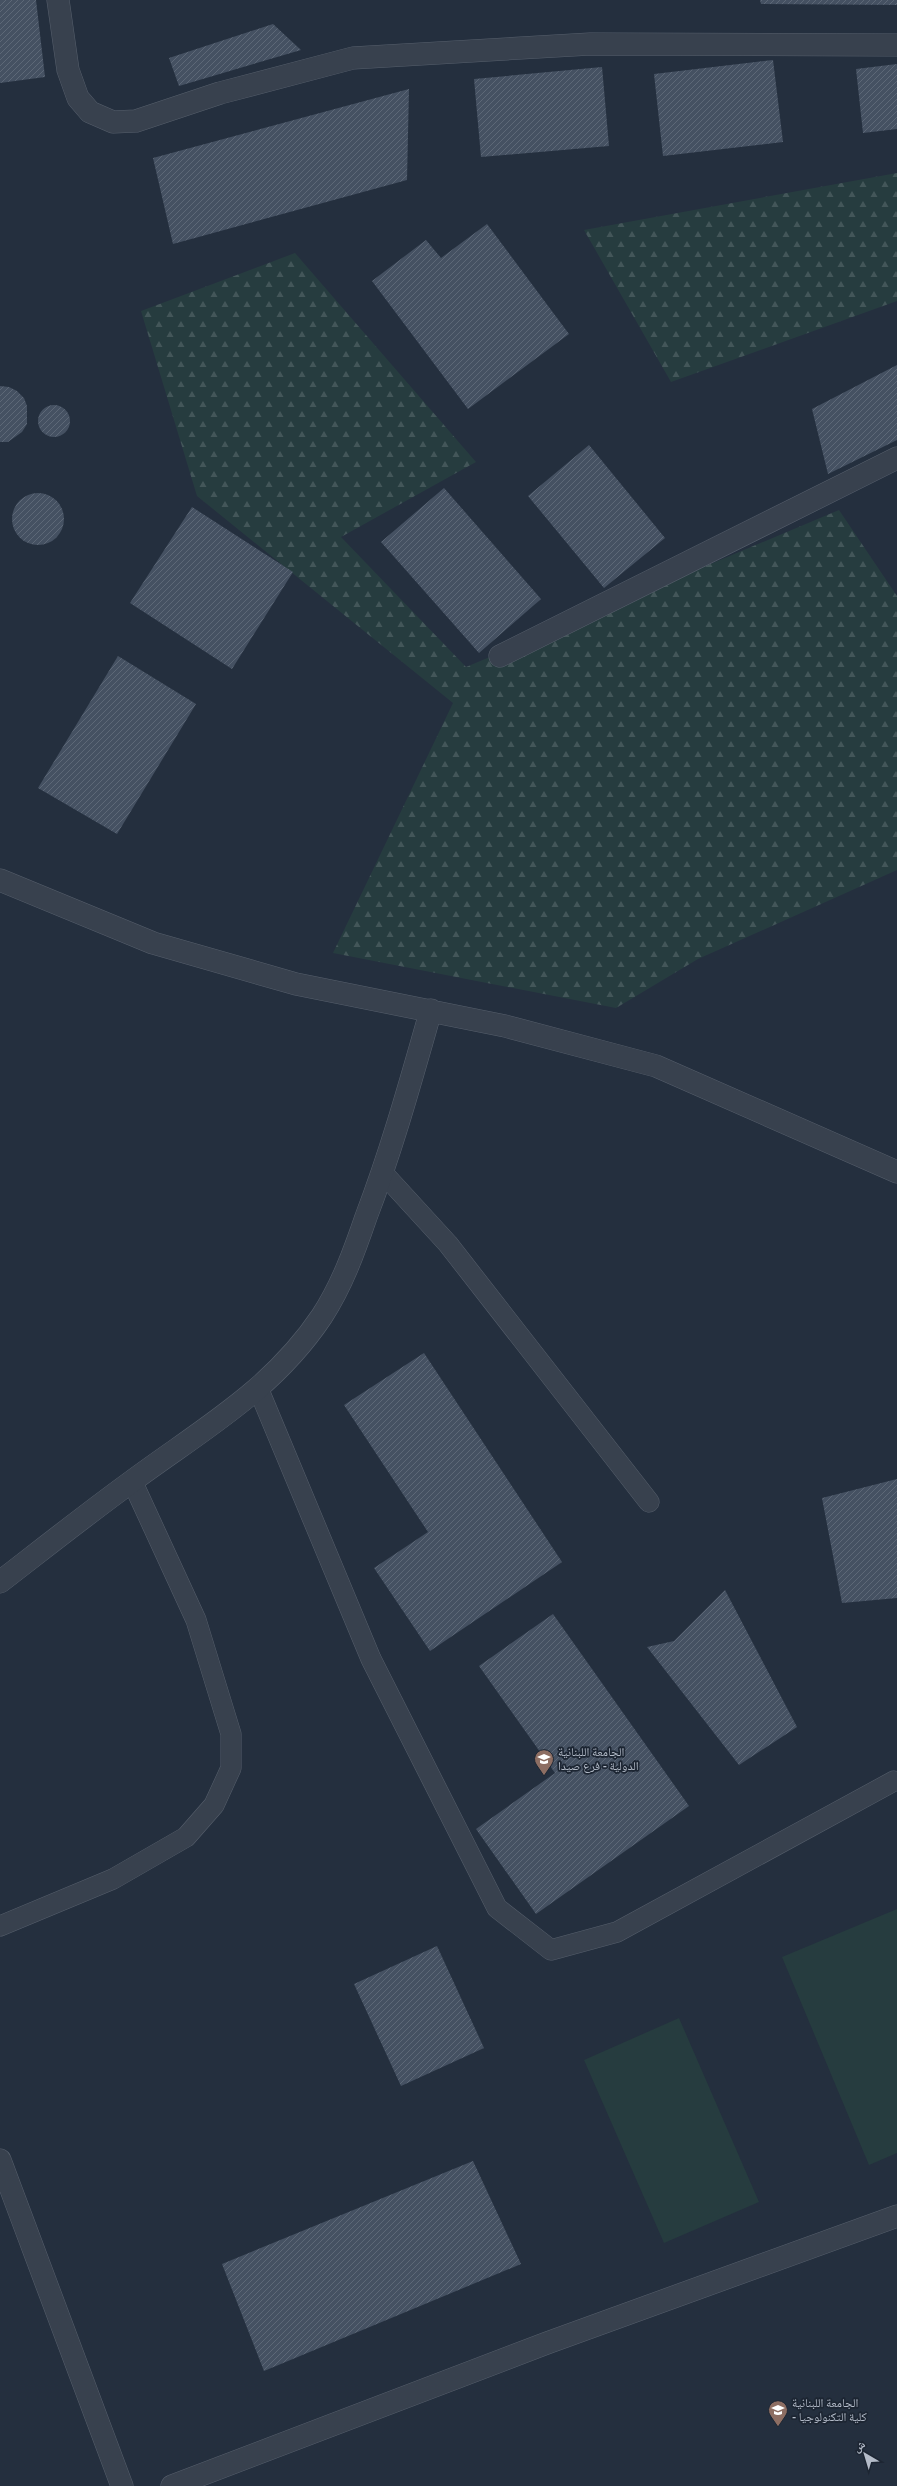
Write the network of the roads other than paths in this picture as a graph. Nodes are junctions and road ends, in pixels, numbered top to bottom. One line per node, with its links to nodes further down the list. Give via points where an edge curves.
1 (58, 0): 2 (street, via 68,70 78,98 90,112 113,122 136,122 220,93 353,58 590,44)
2 (897, 44)
3 (897, 458): 4 (street)
4 (500, 656)
5 (0, 880): 6 (street, via 153,943 296,984)
6 (431, 1010): 7 (street, via 505,1026 656,1066); 8 (street, via 392,1150)
7 (897, 1172)
8 (383, 1173): 9 (street, via 343,1280 321,1317); 11 (lane, via 448,1244)
9 (258, 1388): 10 (street, via 215,1424); 13 (lane, via 371,1659 497,1908 551,1950 617,1932)
10 (132, 1481): 12 (street); 14 (lane, via 196,1620 230,1734 231,1768 214,1805 186,1837 113,1879)
11 (649, 1502)
12 (0, 1582)
13 (894, 1782)
14 (0, 1926)
15 (0, 2160): 17 (street)
16 (897, 2216): 18 (street, via 547,2343)
17 (122, 2486)
18 (172, 2486)

